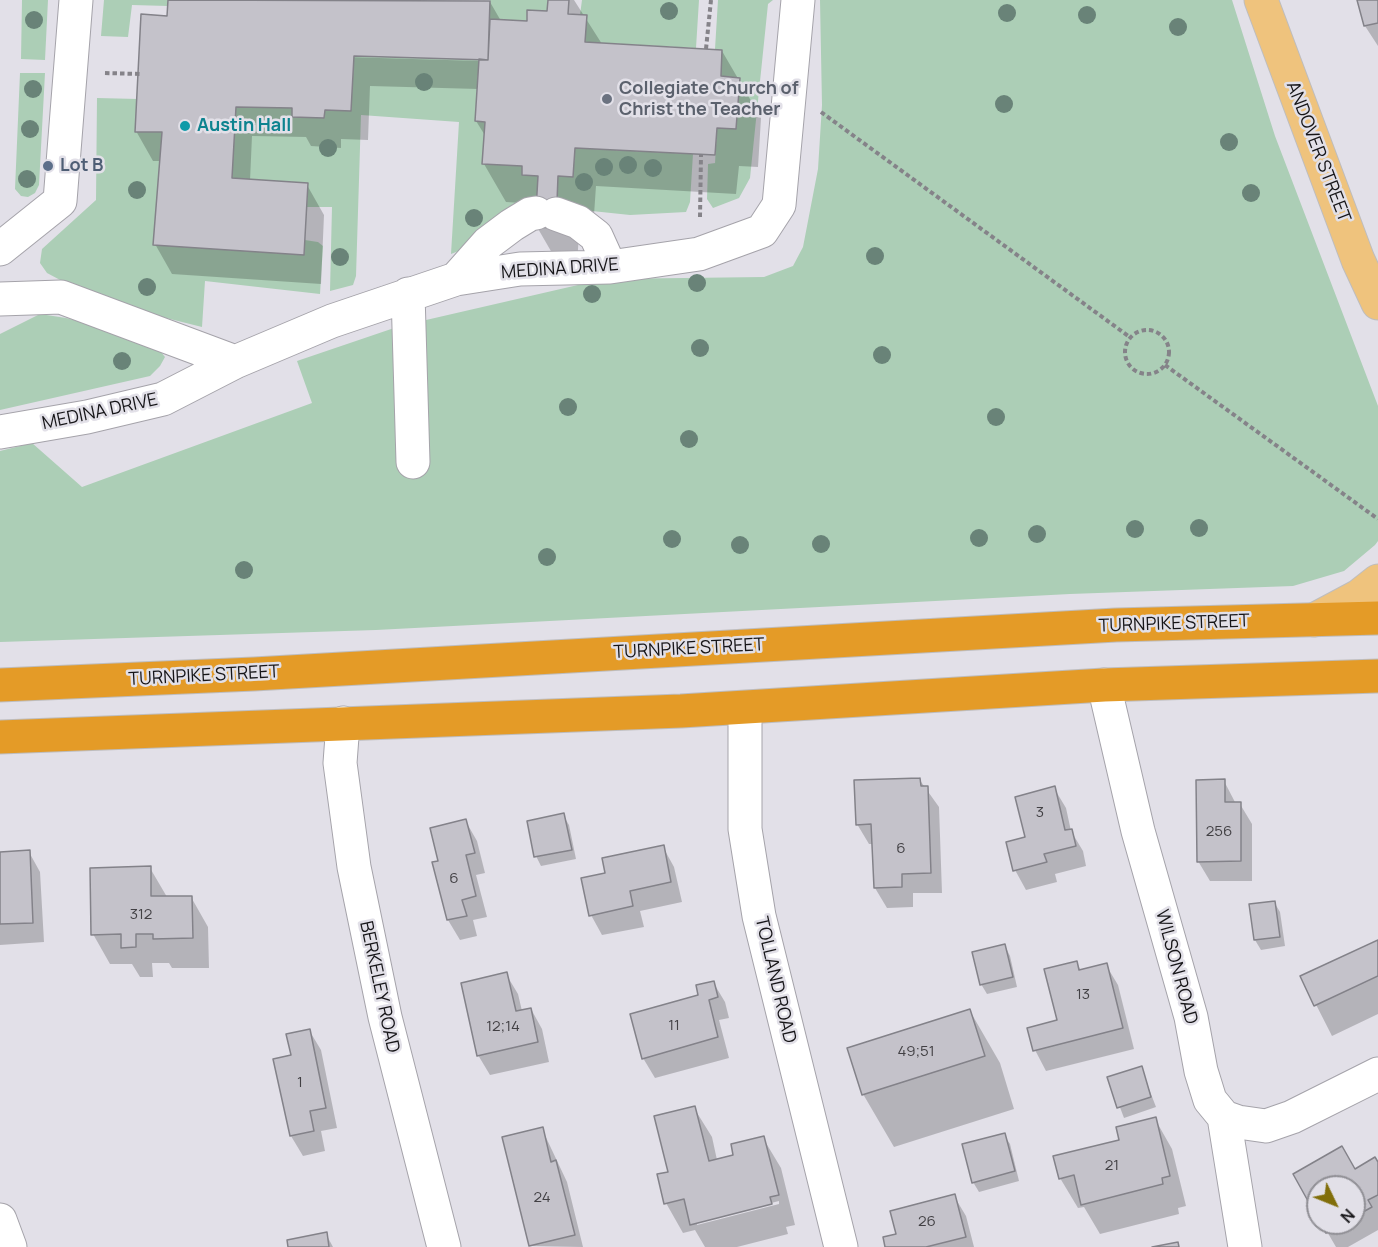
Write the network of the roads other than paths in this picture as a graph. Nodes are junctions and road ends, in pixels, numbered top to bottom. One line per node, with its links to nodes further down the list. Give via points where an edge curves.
1 (76, 0): 4 (street, via 60,201)
2 (798, 0): 6 (street, MEDINA DRIVE, via 778,205 762,231 699,254)
3 (1261, 0): 5 (main road, ANDOVER STREET)
4 (0, 249)
5 (1368, 256): 10 (main road, ANDOVER STREET)
6 (610, 267): 7 (street, MEDINA DRIVE, via 520,269); 7 (street, via 596,236 578,222 530,213 488,243)
7 (456, 279): 8 (street, MEDINA DRIVE)
8 (408, 294): 11 (street, MEDINA DRIVE); 13 (street)
9 (0, 298): 11 (street, via 61,297)
10 (1378, 303)
11 (235, 362): 12 (street, MEDINA DRIVE, via 163,399)
12 (0, 432)
13 (413, 462)
14 (1378, 581): 16 (main road)
15 (1378, 618): 16 (highway, TURNPIKE STREET)
16 (1314, 620): 19 (highway, TURNPIKE STREET, via 1116,626)
17 (1378, 675): 18 (highway)
18 (1325, 678): 20 (highway); 21 (main road)
19 (0, 685)
20 (1104, 685): 22 (highway); 26 (street, WILSON ROAD, via 1138,831 1191,1017 1201,1071 1210,1100)
21 (1378, 693)
22 (745, 708): 23 (highway); 30 (street, TOLLAND ROAD, via 745,829 759,916)
23 (343, 723): 24 (highway); 29 (street, BERKELEY ROAD, via 340,764 354,867 388,1029)
24 (0, 737)
25 (1378, 1074): 26 (street, via 1266,1126)
26 (1224, 1117): 31 (street, WILSON ROAD)
27 (0, 1220): 28 (street)
28 (10, 1247)
29 (444, 1247)
30 (841, 1247)
31 (1245, 1247)

